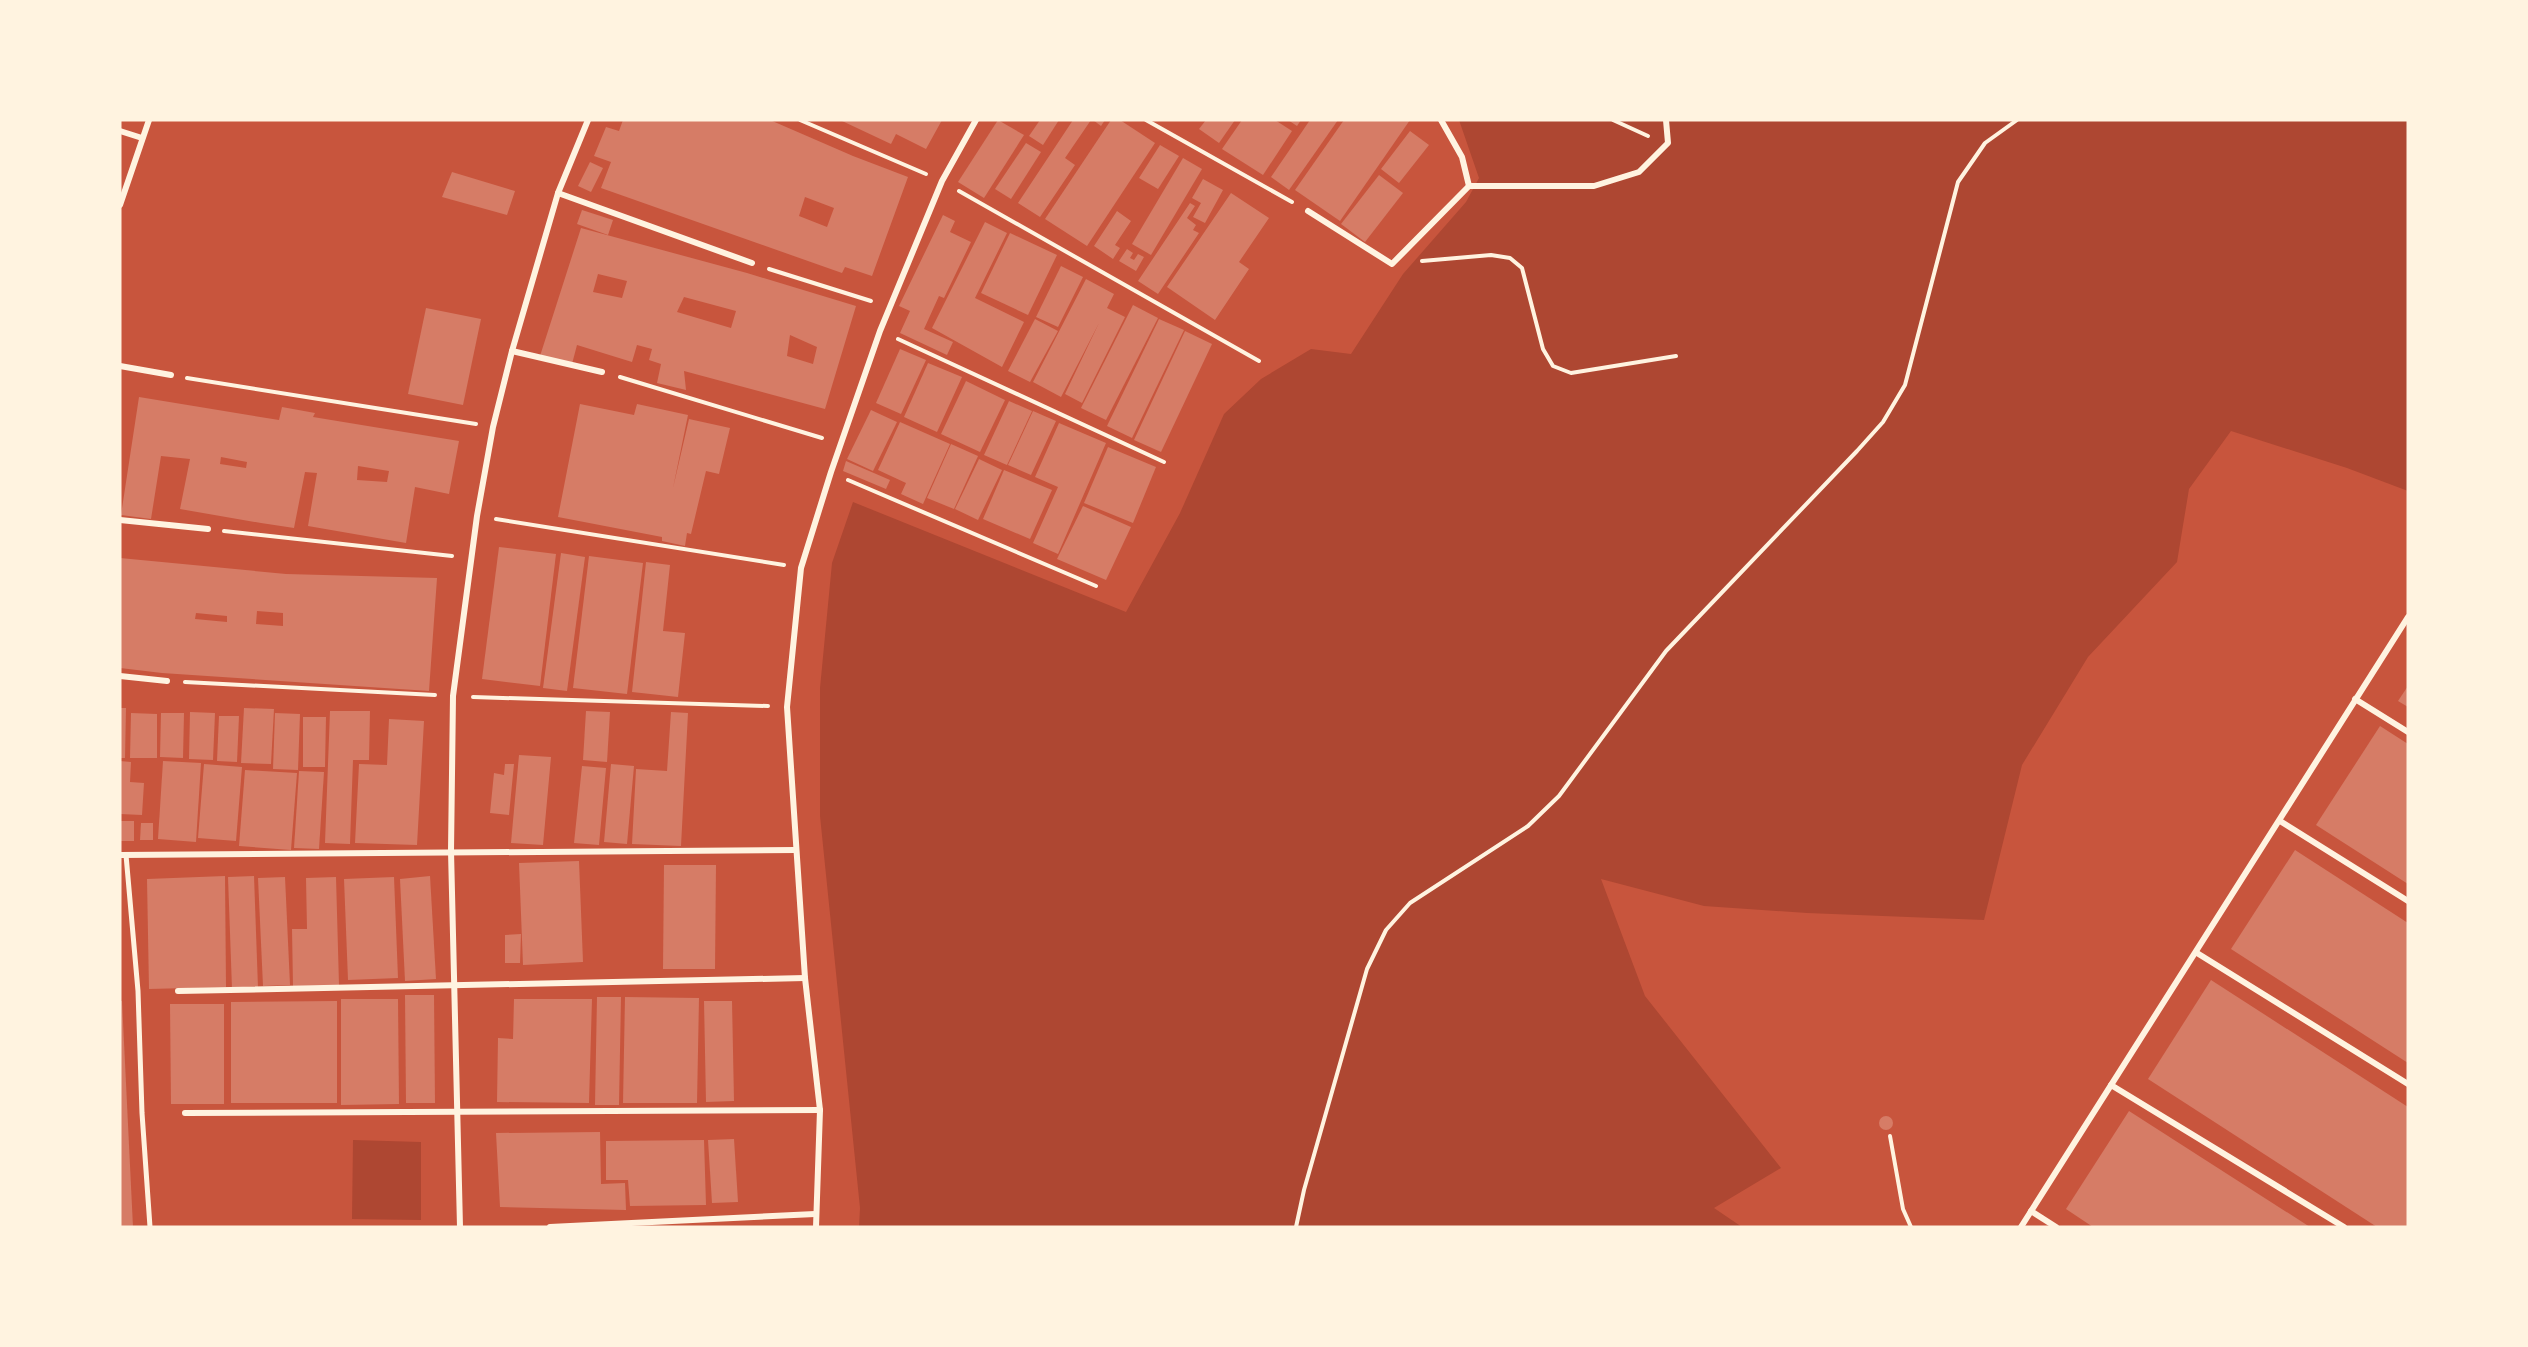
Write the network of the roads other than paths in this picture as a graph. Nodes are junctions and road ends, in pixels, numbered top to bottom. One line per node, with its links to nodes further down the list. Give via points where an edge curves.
1 (149, 120): 7 (street)
2 (588, 120): 9 (street)
3 (976, 120): 25 (street, via 942,181 880,331 801,568 787,707)
4 (1441, 120): 8 (street, via 1462,157)
5 (1666, 120): 8 (street, via 1668,143 1639,172 1594,186)
6 (120, 131): 7 (street)
7 (142, 138): 10 (street)
8 (1469, 186): 11 (street, via 1392,264)
9 (558, 193): 12 (street); 13 (street)
10 (120, 205)
11 (1308, 211)
12 (752, 264)
13 (512, 351): 15 (street); 26 (street, via 477,516 453,696)
14 (120, 366): 16 (street)
15 (602, 372)
16 (171, 375)
17 (120, 520): 18 (street)
18 (208, 529)
19 (2408, 617): 22 (street)
20 (120, 676): 21 (street)
21 (166, 681)
22 (2355, 699): 23 (street); 24 (street)
23 (2408, 732)
24 (2280, 821): 28 (street); 29 (street)
25 (796, 850): 26 (street); 30 (street)
26 (451, 851): 27 (street); 31 (street)
27 (123, 855): 40 (street, via 138,991)
28 (2408, 901)
29 (2197, 952): 33 (street); 34 (street)
30 (805, 978): 31 (street); 35 (street)
31 (454, 987): 32 (street); 36 (street)
32 (178, 991)
33 (2408, 1084)
34 (2111, 1085): 38 (street); 46 (street)
35 (820, 1110): 36 (street); 39 (street)
36 (457, 1112): 37 (street); 41 (street)
37 (185, 1113)
38 (2031, 1211): 44 (street); 45 (street)
39 (815, 1214): 42 (street); 43 (street)
40 (150, 1227)
41 (460, 1227)
42 (550, 1227)
43 (816, 1227)
44 (2021, 1227)
45 (2056, 1227)
46 (2344, 1227)

